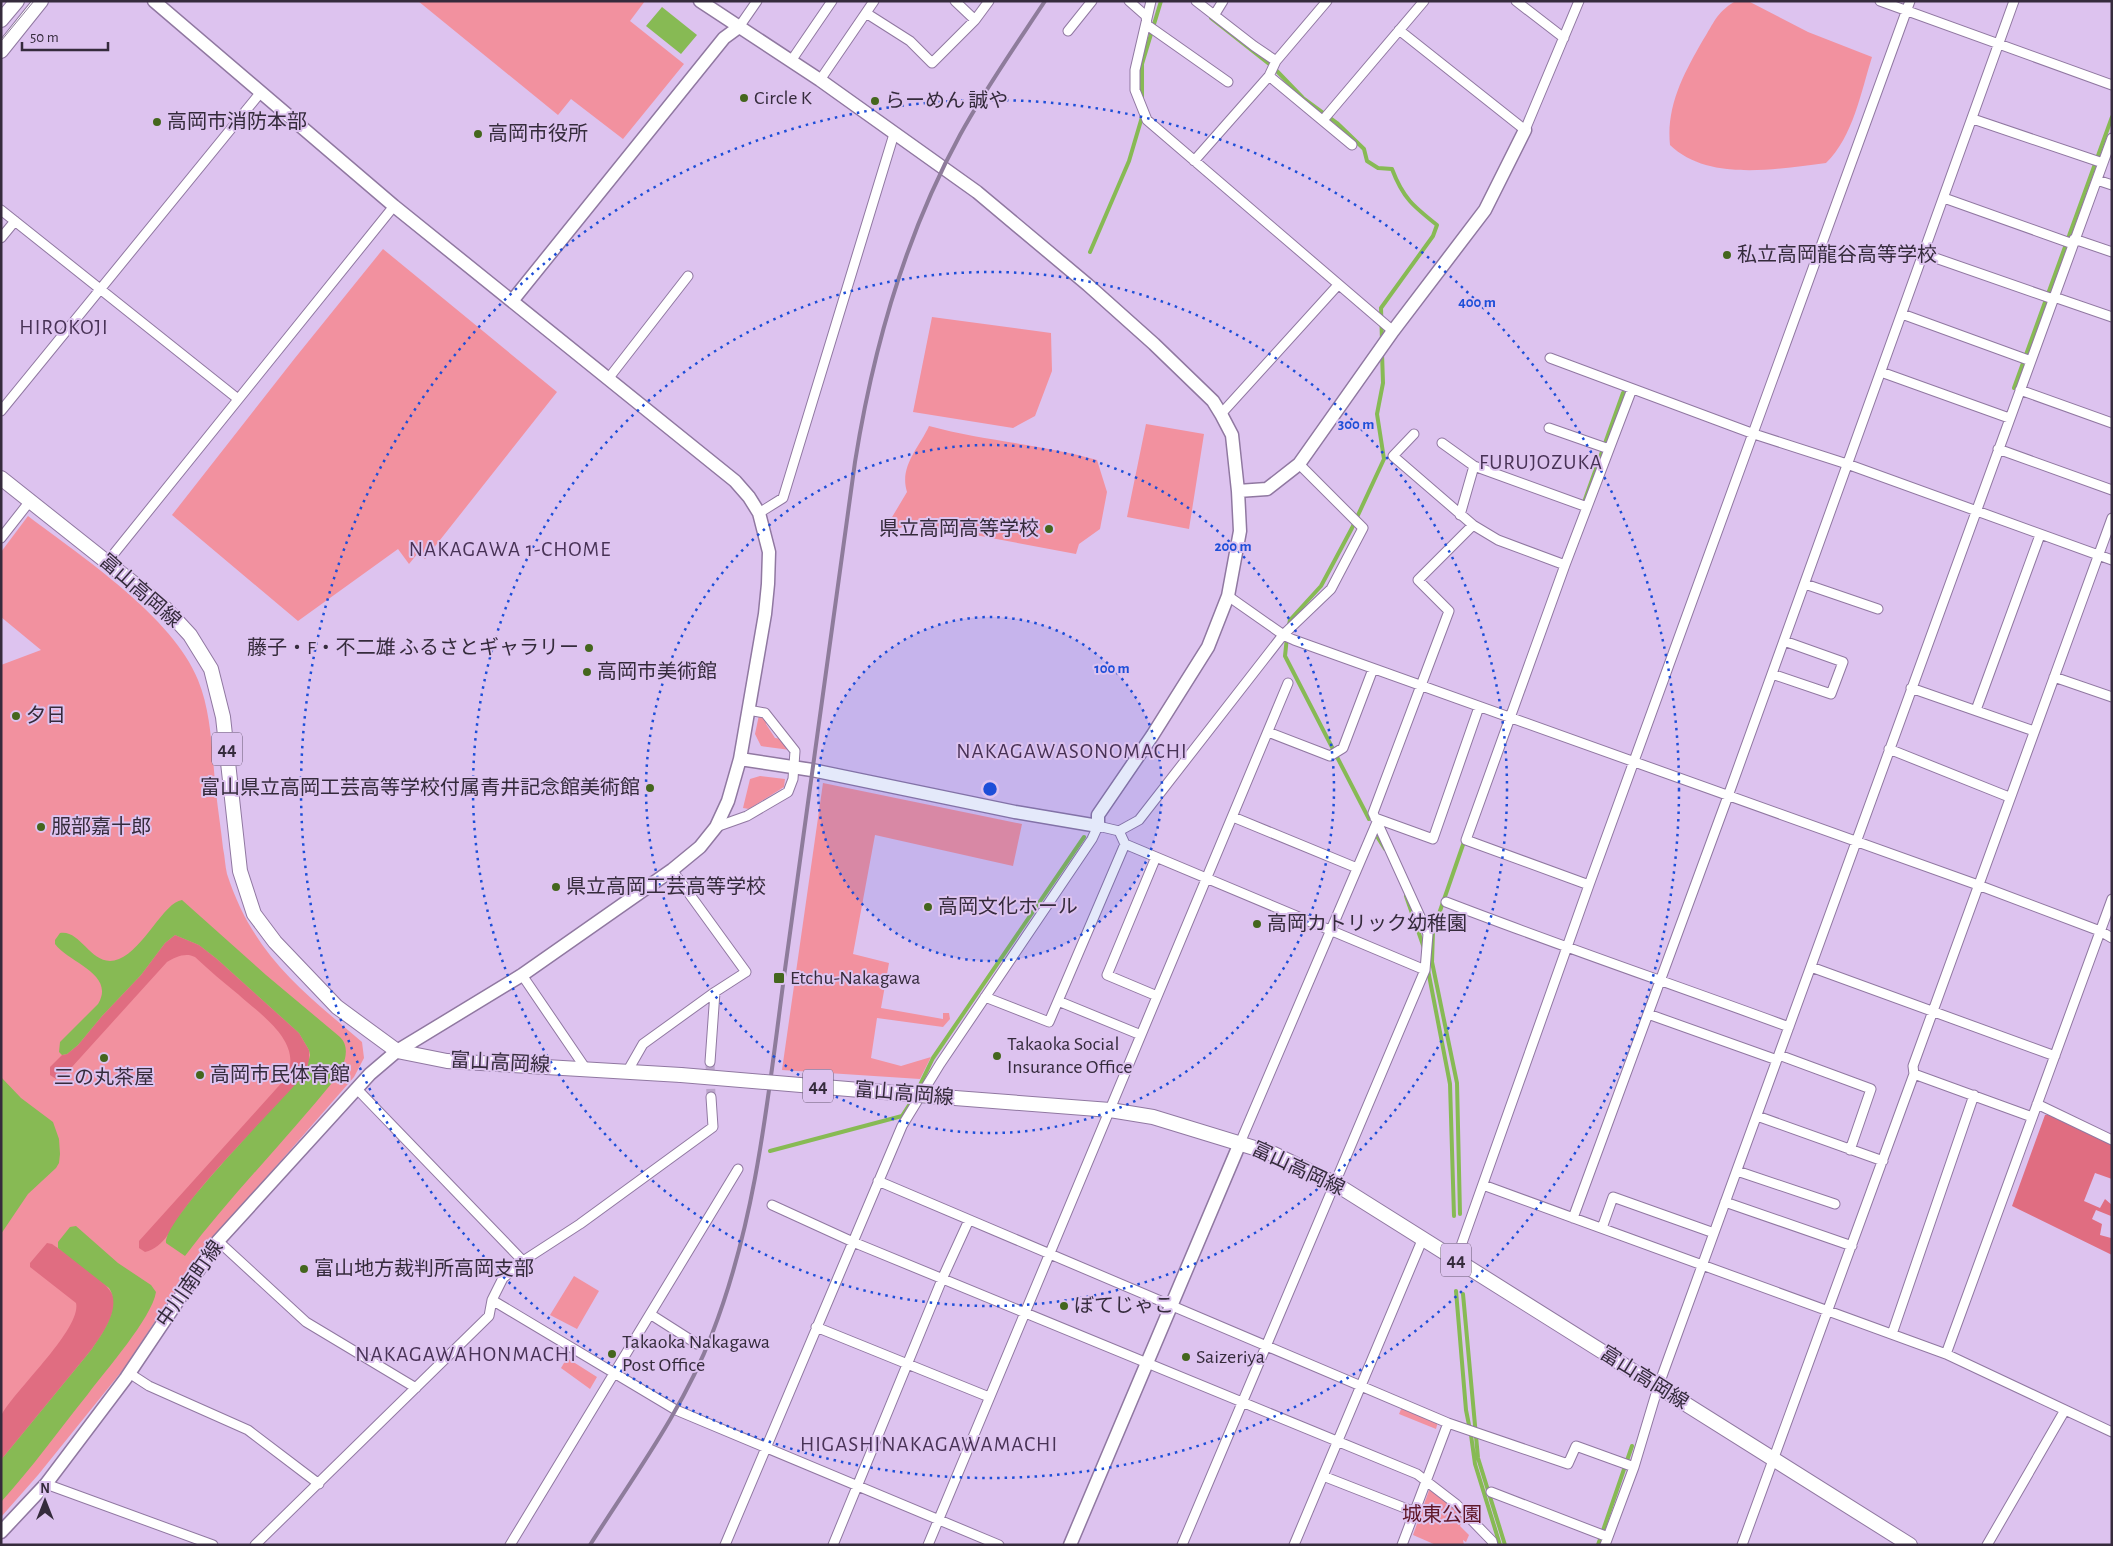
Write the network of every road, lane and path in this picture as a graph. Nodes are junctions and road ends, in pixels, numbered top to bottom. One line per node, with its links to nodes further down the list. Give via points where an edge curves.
1 (17, 1): 25 (main road)
2 (41, 1): 33 (main road)
3 (154, 1): 40 (street)
4 (700, 1): 28 (street)
5 (757, 1): 28 (street)
6 (832, 1): 35 (street)
7 (874, 1): 23 (street)
8 (955, 1): 26 (street)
9 (989, 1): 26 (street)
10 (1092, 1): 29 (street)
11 (1129, 1): 27 (street)
12 (1151, 1): 27 (street)
13 (1196, 1): 24 (street)
14 (1223, 1): 24 (street)
15 (1326, 1): 34 (street)
16 (1424, 1): 30 (street)
17 (1516, 1): 31 (street)
18 (1580, 1): 31 (street)
19 (1880, 1): 22 (street)
20 (1910, 1): 22 (street)
21 (2014, 1): 32 (street)
22 (1906, 11): 32 (street); 80 (street)
23 (866, 13): 26 (street, via 910,41 932,63); 37 (street)
24 (1215, 14): 34 (street)
25 (1, 20)
26 (975, 20)
27 (1147, 20): 38 (street); 47 (street, via 1135,70 1135,90 1147,120)
28 (739, 26): 35 (street); 63 (street, via 724,38)
29 (1068, 30)
30 (1399, 30): 42 (street); 43 (street)
31 (1564, 38): 43 (street)
32 (1998, 45): 39 (street); 41 (street)
33 (1, 50)
34 (1276, 60): 36 (street)
35 (791, 61): 37 (street)
36 (1269, 76): 42 (street); 47 (street)
37 (820, 80): 44 (street)
38 (1228, 82)
39 (2112, 85)
40 (261, 92): 52 (street); 61 (street)
41 (1973, 119): 48 (street); 51 (street)
42 (1323, 120): 46 (street)
43 (1525, 130): 66 (street, via 1485,210)
44 (894, 134): 75 (street, via 977,192 1088,284 1154,344 1213,402); 93 (street, via 783,498)
45 (2112, 138): 48 (street)
46 (1352, 145)
47 (1194, 161): 60 (street)
48 (2098, 161): 49 (street)
49 (2097, 180): 50 (street); 56 (street)
50 (2112, 185)
51 (1944, 198): 56 (street); 58 (street)
52 (394, 206): 63 (street); 73 (street)
53 (1, 210): 54 (street)
54 (15, 221): 55 (street); 61 (street)
55 (1, 238)
56 (2070, 241): 57 (street); 62 (street)
57 (2112, 252)
58 (1924, 254): 62 (street); 64 (street)
59 (688, 276): 70 (street)
60 (1338, 285): 66 (street); 75 (street)
61 (100, 289): 73 (street); 74 (street)
62 (2050, 298): 65 (street); 68 (street)
63 (512, 301): 70 (street)
64 (1902, 314): 68 (street); 69 (street)
65 (2112, 318)
66 (1393, 331): 84 (street)
67 (1550, 358): 71 (street)
68 (2026, 359): 72 (street)
69 (1881, 372): 76 (street); 85 (street)
70 (608, 378): 93 (street, via 735,481)
71 (1632, 389): 80 (street); 82 (street)
72 (2020, 390): 76 (street); 77 (street)
73 (238, 399): 101 (street)
74 (1, 411)
75 (1221, 414): 89 (street, via 1232,435)
76 (2009, 418): 83 (street)
77 (2112, 423)
78 (1549, 428): 82 (street)
79 (1414, 434): 94 (street, via 1393,456)
80 (1754, 434): 85 (street); 123 (street)
81 (1442, 443): 86 (street)
82 (1609, 449): 91 (street)
83 (1998, 449): 88 (street); 92 (street)
84 (1299, 464): 89 (street, via 1267,489); 106 (street, via 1363,528 1331,590)
85 (1848, 464): 92 (street); 103 (street)
86 (1474, 466): 91 (street); 94 (street)
87 (1, 478): 90 (main road, 富山高岡線 / 44)
88 (2112, 490)
89 (1238, 491): 104 (street, via 1240,531)
90 (30, 501): 98 (street); 101 (main road, 富山高岡線 / 44)
91 (1588, 506): 102 (street)
92 (1976, 512): 97 (street); 113 (street)
93 (759, 513): 116 (street, 中川南町線, via 768,552 768,584)
94 (1460, 515): 96 (street)
95 (2112, 518): 99 (street)
96 (1473, 525): 102 (street, via 1498,540); 112 (street, via 1418,580 1449,611)
97 (2040, 535): 99 (street); 117 (street)
98 (1, 538)
99 (2098, 555): 100 (street); 110 (street)
100 (2112, 560)
101 (108, 561): 158 (main road, 富山高岡線 / 44, via 166,609 190,634 211,669 223,716 240,871 254,914 281,949 337,1007)
102 (1566, 565): 118 (street)
103 (1804, 584): 105 (street); 107 (street)
104 (1228, 596): 106 (street); 129 (street, via 1208,647 1098,815)
105 (1878, 609)
106 (1287, 636): 108 (street); 131 (street, via 1139,820)
107 (1784, 641): 109 (street); 109 (street, via 1843,662 1831,694)
108 (1373, 669): 112 (street); 120 (street, via 1343,748 1330,756)
109 (1772, 674): 125 (street)
110 (2054, 677): 114 (street); 119 (street)
111 (1288, 684): 120 (street)
112 (1419, 686): 115 (street); 128 (street, via 1373,813)
113 (1911, 688): 117 (street); 121 (street)
114 (2112, 697)
115 (1479, 707): 118 (street); 128 (street, via 1433,839)
116 (748, 710): 122 (street, 中川南町線); 124 (street, via 765,713 795,751)
117 (1976, 710): 119 (street)
118 (1510, 719): 123 (street); 138 (street, via 1466,840)
119 (2034, 731): 126 (street)
120 (1268, 732): 127 (street)
121 (1888, 749): 126 (street); 132 (street)
122 (740, 759): 124 (street); 130 (street, 中川南町線, via 728,801)
123 (1634, 762): 125 (street); 138 (street)
124 (795, 768): 129 (street); 130 (street, via 788,792 747,816)
125 (1728, 796): 132 (street); 149 (street)
126 (2009, 797): 139 (street)
127 (1233, 817): 135 (street); 137 (street)
128 (1376, 820): 135 (street); 147 (street, via 1428,934)
129 (1098, 826): 131 (street); 152 (street)
130 (716, 827): 136 (street, 中川南町線, via 700,847)
131 (1119, 831): 133 (street)
132 (1856, 842): 139 (street); 146 (street)
133 (1125, 844): 134 (street); 153 (street)
134 (1156, 857): 137 (street); 151 (street, via 1107,976)
135 (1357, 868): 142 (street)
136 (672, 870): 148 (street, 中川南町線); 150 (street, via 746,972)
137 (1206, 878): 142 (street); 151 (street)
138 (1589, 885): 145 (street)
139 (1978, 885): 143 (street); 154 (street)
140 (2112, 899): 143 (street)
141 (1446, 902): 145 (street)
142 (1331, 931): 147 (street); 173 (street)
143 (2100, 931): 144 (street); 159 (street)
144 (2112, 938)
145 (1567, 949): 149 (street); 180 (street)
146 (1811, 967): 154 (street); 156 (street)
147 (1425, 970): 179 (street)
148 (522, 975): 158 (street, 中川南町線); 162 (street)
149 (1660, 980): 155 (street); 156 (street)
150 (715, 992): 161 (street); 163 (street, via 643,1044)
151 (1157, 996): 157 (street)
152 (985, 997): 153 (street, via 1049,1022); 178 (street, via 902,1126)
153 (1058, 1001): 157 (street)
154 (1933, 1012): 159 (street); 164 (street, via 1913,1066)
155 (1648, 1014): 160 (street); 184 (street)
156 (1789, 1027): 160 (street)
157 (1141, 1035): 169 (street)
158 (397, 1051): 162 (main road, 富山高岡線 / 44, via 447,1061); 165 (street, 中川南町線)
159 (2055, 1056): 168 (street)
160 (1778, 1058): 170 (street); 174 (street, via 1871,1089)
161 (710, 1062)
162 (586, 1069): 163 (main road, 富山高岡線 / 44)
163 (627, 1072): 169 (main road, 富山高岡線 / 44, bridge)
164 (1914, 1074): 166 (street); 175 (street)
165 (358, 1089): 189 (street, 中川南町線); 194 (street)
166 (1974, 1095): 171 (street); 203 (street)
167 (711, 1097): 194 (street, via 713,1127 580,1224)
168 (2037, 1104): 171 (street); 172 (street)
169 (1110, 1110): 173 (main road, 富山高岡線 / 44, via 1153,1117); 192 (street)
170 (1757, 1116): 174 (street); 177 (street)
171 (2032, 1117): 206 (street)
172 (2112, 1140)
173 (1240, 1143): 179 (main road, 富山高岡線 / 44, via 1274,1154); 198 (street)
174 (1850, 1150): 175 (street)
175 (1882, 1161): 191 (street)
176 (738, 1169): 201 (street)
177 (1737, 1171): 181 (street); 182 (street)
178 (878, 1181): 185 (street); 190 (street)
179 (1334, 1183): 188 (main road, 富山高岡線 / 44); 205 (street)
180 (1483, 1185): 184 (street); 193 (street)
181 (1725, 1202): 187 (street); 191 (street)
182 (1835, 1204)
183 (772, 1205): 190 (street)
184 (1573, 1218): 186 (street)
185 (969, 1220): 192 (street); 196 (street)
186 (1602, 1228): 187 (street, via 1613,1197); 195 (street)
187 (1714, 1233): 195 (street)
188 (1423, 1238): 193 (main road, 富山高岡線 / 44); 211 (street)
189 (218, 1241): 210 (street, 中川南町線); 213 (street, via 306,1322)
190 (853, 1242): 196 (street); 202 (street)
191 (1852, 1246): 200 (street)
192 (1050, 1255): 198 (street); 199 (street)
193 (1456, 1260): 212 (main road, 富山高岡線 / 44)
194 (523, 1261): 197 (street, via 503,1278)
195 (1702, 1266): 200 (street); 212 (street)
196 (943, 1277): 199 (street); 208 (street)
197 (492, 1300): 209 (street); 213 (street, via 488,1316)
198 (1171, 1304): 205 (street); 207 (street)
199 (1027, 1312): 207 (street); 214 (street)
200 (1828, 1312): 203 (street); 221 (street)
201 (650, 1314): 204 (street); 209 (street)
202 (816, 1327): 208 (street); 220 (street)
203 (1892, 1334): 206 (street)
204 (698, 1344)
205 (1266, 1346): 211 (street); 215 (street)
206 (1946, 1354): 216 (street)
207 (1146, 1362): 215 (street); 240 (street)
208 (907, 1365): 214 (street); 227 (street)
209 (614, 1372): 220 (street, via 676,1410); 235 (street)
210 (129, 1373): 225 (street, 中川南町線); 226 (street, via 149,1386 248,1430)
211 (1361, 1386): 217 (street); 219 (street)
212 (1658, 1387): 221 (main road, 富山高岡線 / 44); 222 (street)
213 (416, 1388): 226 (street)
214 (989, 1397): 230 (street)
215 (1244, 1401): 219 (street); 241 (street)
216 (2065, 1410): 218 (street); 247 (street)
217 (1448, 1423): 222 (street, via 1568,1464 1576,1446); 224 (street)
218 (2112, 1432)
219 (1338, 1440): 223 (street); 224 (street)
220 (766, 1448): 227 (street); 236 (street)
221 (1774, 1459): 245 (street); 246 (main road, 富山高岡線 / 44)
222 (1629, 1465): 232 (street)
223 (1323, 1476): 229 (street); 242 (street)
224 (1427, 1481): 229 (street); 244 (street, via 1456,1504)
225 (46, 1484): 231 (street, 中川南町線); 233 (street)
226 (319, 1484): 234 (street)
227 (858, 1487): 230 (street); 237 (street)
228 (1491, 1492): 232 (street)
229 (1415, 1512): 243 (street)
230 (939, 1520): 238 (street); 239 (street)
231 (1, 1532)
232 (1606, 1541)
233 (213, 1545)
234 (256, 1545)
235 (510, 1545)
236 (726, 1545)
237 (833, 1545)
238 (928, 1545)
239 (999, 1545)
240 (1070, 1545)
241 (1182, 1545)
242 (1294, 1545)
243 (1402, 1545)
244 (1493, 1545)
245 (1742, 1545)
246 (1910, 1545)
247 (1987, 1545)

